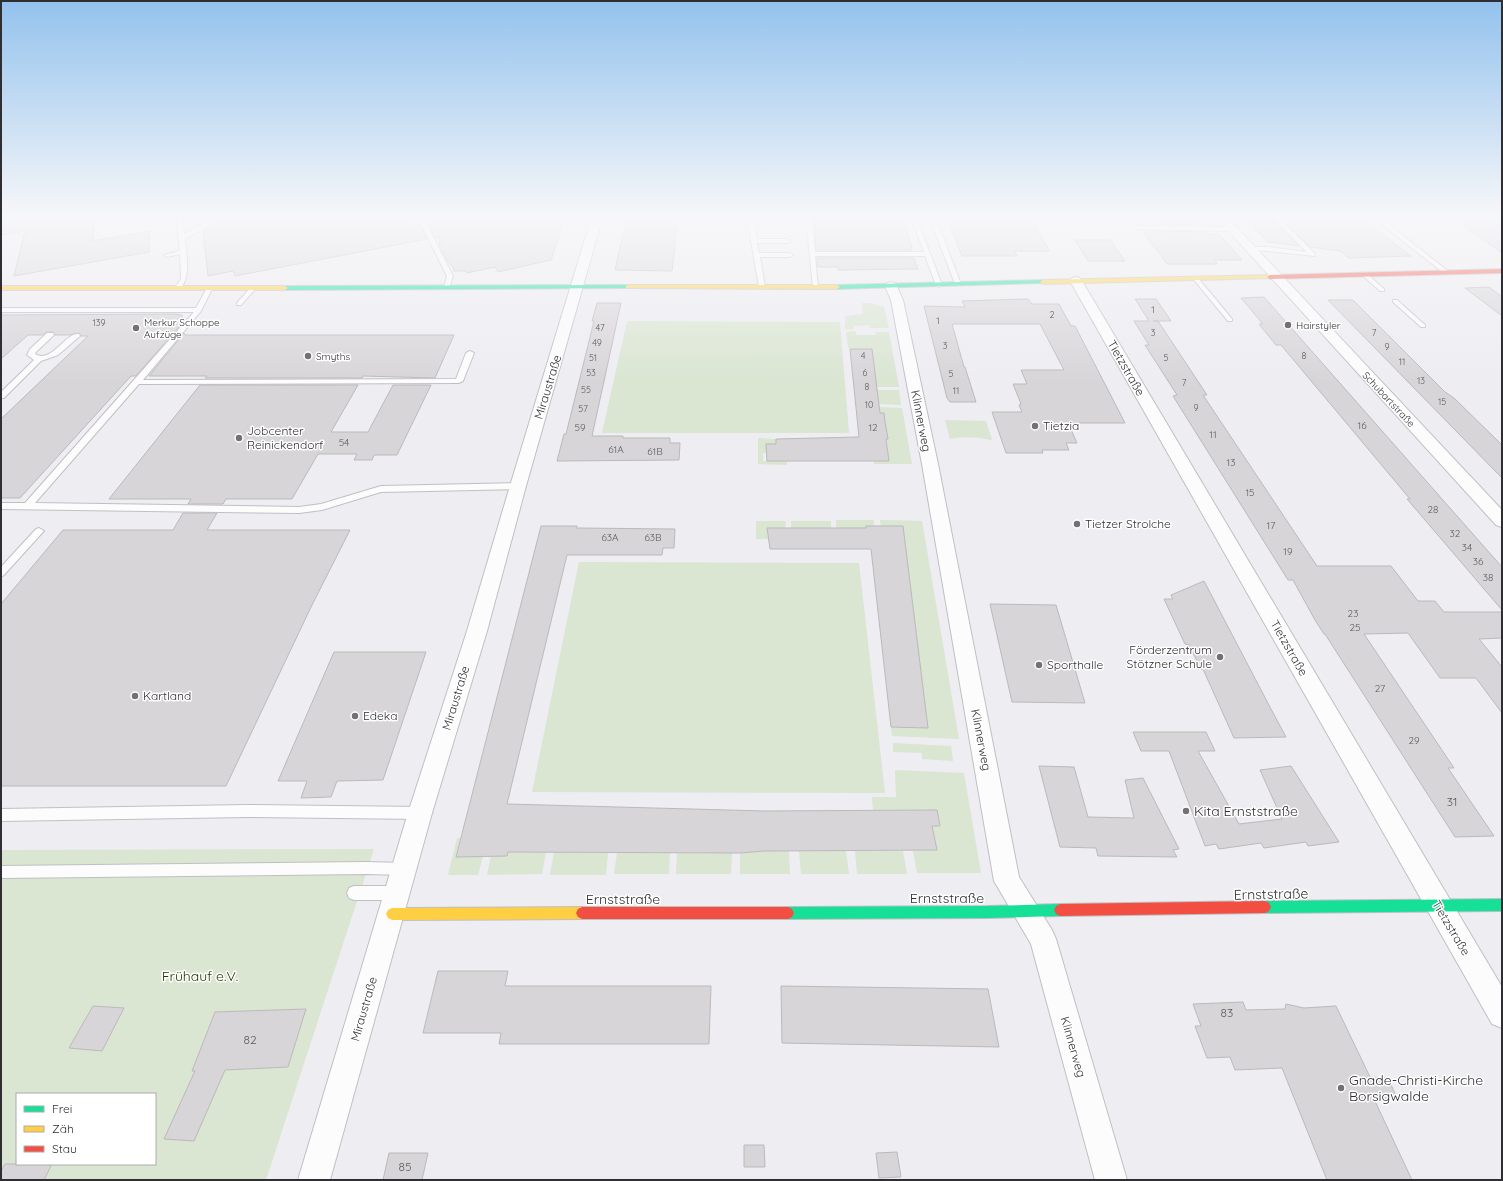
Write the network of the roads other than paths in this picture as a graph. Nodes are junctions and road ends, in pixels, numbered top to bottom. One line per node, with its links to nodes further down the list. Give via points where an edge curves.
1 (184, 271): 19 (lane, via 184,280)
2 (448, 271): 22 (lane, via 450,276)
3 (582, 271): 23 (street, Miraustraße)
4 (760, 271): 24 (lane)
5 (814, 271): 25 (lane)
6 (933, 271): 17 (lane)
7 (953, 271): 16 (lane)
8 (1271, 271): 13 (street, Schubartstraße)
9 (1445, 271): 10 (lane)
10 (1447, 273): 11 (main road); 12 (main road)
11 (1500, 273)
12 (1364, 275): 13 (main road); 27 (lane)
13 (1276, 277): 14 (main road); 43 (street, Schubartstraße)
14 (1196, 279): 15 (main road); 32 (lane)
15 (1076, 281): 16 (main road); 52 (street, Tietzstraße)
16 (958, 284): 17 (main road)
17 (938, 285): 18 (main road)
18 (891, 286): 25 (main road); 54 (street, Klinnerweg, via 897,300 930,464 1007,881)
19 (178, 287): 20 (main road); 26 (main road)
20 (210, 287): 21 (main road); 31 (lane)
21 (254, 287): 22 (main road); 29 (lane)
22 (447, 287): 23 (main road)
23 (577, 287): 24 (main road); 40 (street, Miraustraße)
24 (762, 287): 25 (main road)
25 (815, 287)
26 (1, 288)
27 (1382, 290)
28 (1395, 301): 33 (lane)
29 (239, 304)
30 (1, 310): 31 (lane)
31 (199, 310): 38 (lane)
32 (1230, 320)
33 (1423, 326)
34 (50, 335): 37 (lane, via 31,354)
35 (76, 336): 37 (lane, via 55,354)
36 (470, 353): 38 (lane, via 459,381)
37 (39, 359): 39 (lane)
38 (138, 382): 42 (lane)
39 (1, 396)
40 (518, 486): 42 (lane, via 433,483 380,489 322,507 299,510); 46 (street, Miraustraße, via 477,631)
41 (1, 506): 42 (lane)
42 (27, 506)
43 (1502, 521)
44 (39, 531): 45 (lane)
45 (1, 573)
46 (420, 813): 47 (lane, via 247,811); 48 (street, Miraustraße)
47 (1, 815)
48 (404, 869): 49 (lane); 51 (street, Miraustraße)
49 (1, 872)
50 (354, 893): 51 (lane)
51 (395, 903): 54 (main road, Ernststraße, via 972,912); 56 (street, Miraustraße)
52 (1438, 905): 53 (main road, Ernststraße); 54 (main road, Ernststraße); 55 (street, Tietzstraße)
53 (1502, 906)
54 (1025, 910): 57 (street, Klinnerweg, via 1043,939)
55 (1502, 1014)
56 (314, 1180)
57 (1111, 1180)

